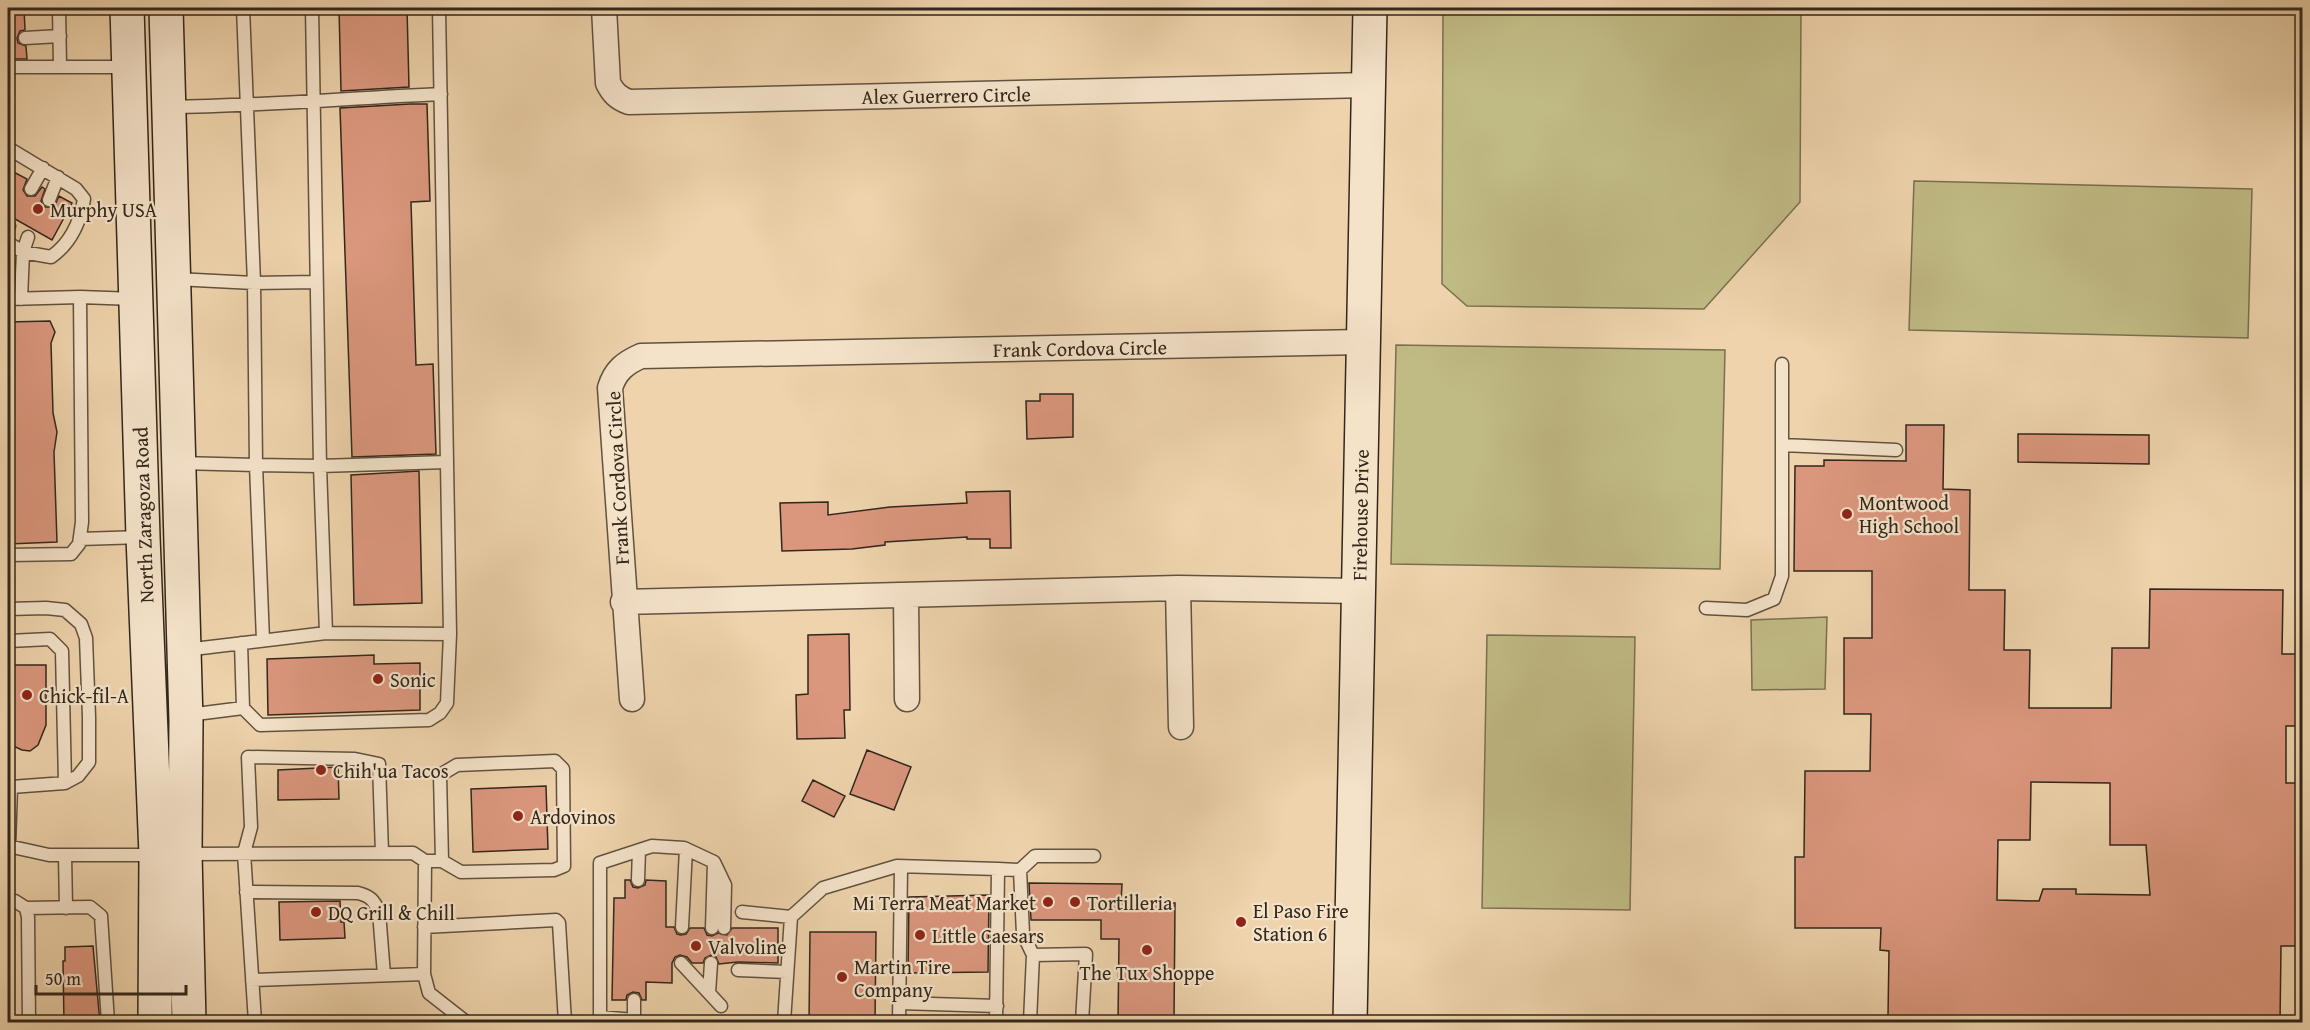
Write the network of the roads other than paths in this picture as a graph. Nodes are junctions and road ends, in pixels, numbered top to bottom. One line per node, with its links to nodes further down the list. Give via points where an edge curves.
1 (60, 8): 9 (lane)
2 (127, 8): 13 (main road, North Zaragoza Road)
3 (166, 8): 18 (main road, North Zaragoza Road)
4 (243, 8): 17 (lane)
5 (312, 8): 16 (lane)
6 (439, 8): 15 (lane)
7 (604, 8): 14 (street, Alex Guerrero Circle, via 608,83 612,92 629,102)
8 (1370, 8): 14 (main road, Firehouse Drive)
9 (60, 36): 10 (lane); 12 (lane)
10 (25, 38)
11 (8, 67): 12 (lane)
12 (60, 67): 13 (lane)
13 (129, 67): 22 (main road, North Zaragoza Road)
14 (1368, 85): 35 (main road, Firehouse Drive)
15 (441, 94): 16 (lane); 40 (lane)
16 (313, 100): 17 (lane); 29 (lane)
17 (247, 106): 18 (lane); 30 (lane)
18 (169, 107): 28 (main road, North Zaragoza Road)
19 (8, 148): 20 (lane)
20 (43, 168): 21 (lane); 23 (lane)
21 (58, 177): 24 (lane); 27 (lane, via 84,200 81,220 64,248 51,257)
22 (132, 180): 28 (main road, via 152,226 156,261); 34 (main road, North Zaragoza Road)
23 (31, 189)
24 (49, 200)
25 (28, 237): 27 (lane)
26 (8, 243): 27 (lane)
27 (23, 252): 33 (lane)
28 (175, 279): 30 (lane); 37 (main road, North Zaragoza Road)
29 (316, 282): 30 (lane); 43 (lane)
30 (254, 283): 42 (lane)
31 (80, 297): 33 (lane); 34 (lane); 45 (lane)
32 (8, 299): 33 (lane)
33 (21, 299)
34 (136, 299): 37 (main road, via 157,314 164,399); 44 (main road, North Zaragoza Road)
35 (1363, 342): 48 (main road, Firehouse Drive); 50 (street, Frank Cordova Circle, via 641,356 618,370 610,388)
36 (1782, 364): 38 (lane)
37 (178, 422): 41 (main road, North Zaragoza Road)
38 (1782, 446): 39 (lane); 51 (lane, via 1782,576 1774,599 1747,610)
39 (1896, 450)
40 (447, 462): 43 (lane); 54 (lane)
41 (178, 463): 42 (lane); 58 (main road, North Zaragoza Road)
42 (256, 465): 43 (lane); 55 (lane)
43 (320, 466): 53 (lane)
44 (143, 537): 45 (lane); 72 (main road, North Zaragoza Road)
45 (80, 539): 46 (lane, via 71,554)
46 (8, 555)
47 (1178, 588): 48 (street); 49 (street); 63 (street)
48 (1358, 591): 116 (main road, Firehouse Drive)
49 (906, 595): 50 (street); 60 (street)
50 (623, 602): 59 (street, Frank Cordova Circle)
51 (1706, 608)
52 (8, 609): 64 (lane, via 65,610 81,624 86,638 89,762 78,776)
53 (326, 633): 54 (lane); 55 (lane)
54 (450, 634): 61 (lane, via 447,703 429,720 260,725)
55 (263, 640): 57 (lane)
56 (8, 643): 64 (lane, via 50,639 62,651)
57 (241, 643): 58 (lane); 61 (lane)
58 (184, 650): 62 (main road, North Zaragoza Road)
59 (632, 699)
60 (907, 699)
61 (243, 708): 62 (lane)
62 (186, 715): 72 (main road, North Zaragoza Road)
63 (1181, 728)
64 (65, 783): 65 (lane)
65 (9, 786): 66 (lane)
66 (8, 846): 71 (lane)
67 (686, 849): 68 (lane, via 652,846); 87 (lane); 88 (lane, via 714,862 725,885)
68 (639, 850): 79 (lane); 102 (lane, via 600,863)
69 (244, 853): 70 (lane); 70 (lane, via 251,827 249,757 355,759 379,764); 72 (lane); 80 (lane)
70 (382, 853): 74 (lane, via 413,853)
71 (65, 855): 72 (lane); 83 (lane)
72 (171, 855): 106 (main road, North Zaragoza Road); 107 (main road, North Zaragoza Road)
73 (1094, 856): 78 (lane, via 1035,856)
74 (425, 861): 75 (lane); 86 (lane)
75 (442, 861): 75 (lane, via 461,872 554,870 564,866 563,769 555,761 457,765 440,775)
76 (901, 867): 77 (lane); 85 (lane, via 823,888); 99 (lane)
77 (998, 868): 78 (lane); 101 (lane)
78 (1020, 870): 89 (lane, via 1023,934)
79 (638, 880)
80 (246, 892): 95 (lane, via 369,896 379,912); 96 (lane)
81 (8, 901): 82 (lane)
82 (26, 908): 83 (lane); 104 (lane)
83 (66, 908): 105 (lane, via 90,907 101,916)
84 (742, 912): 85 (lane)
85 (791, 917): 93 (lane)
86 (424, 927): 94 (lane); 110 (lane, via 556,920)
87 (682, 927)
88 (718, 928)
89 (1033, 955): 114 (lane); 115 (lane, via 1086,954)
90 (681, 963): 97 (lane)
91 (711, 963): 97 (lane)
92 (738, 970): 93 (lane)
93 (787, 972): 111 (lane)
94 (424, 974): 95 (lane); 109 (lane, via 429,993)
95 (384, 975): 96 (lane)
96 (252, 980): 108 (lane)
97 (709, 993): 100 (lane)
98 (634, 1000): 103 (lane)
99 (899, 1003): 101 (lane); 112 (lane)
100 (721, 1006)
101 (997, 1006): 113 (lane)
102 (600, 1020): 103 (lane)
103 (635, 1022)
104 (29, 1023)
105 (108, 1023)
106 (155, 1023)
107 (189, 1023)
108 (255, 1023)
109 (466, 1023)
110 (565, 1023)
111 (784, 1023)
112 (899, 1023)
113 (996, 1023)
114 (1030, 1023)
115 (1082, 1023)
116 (1350, 1023)

